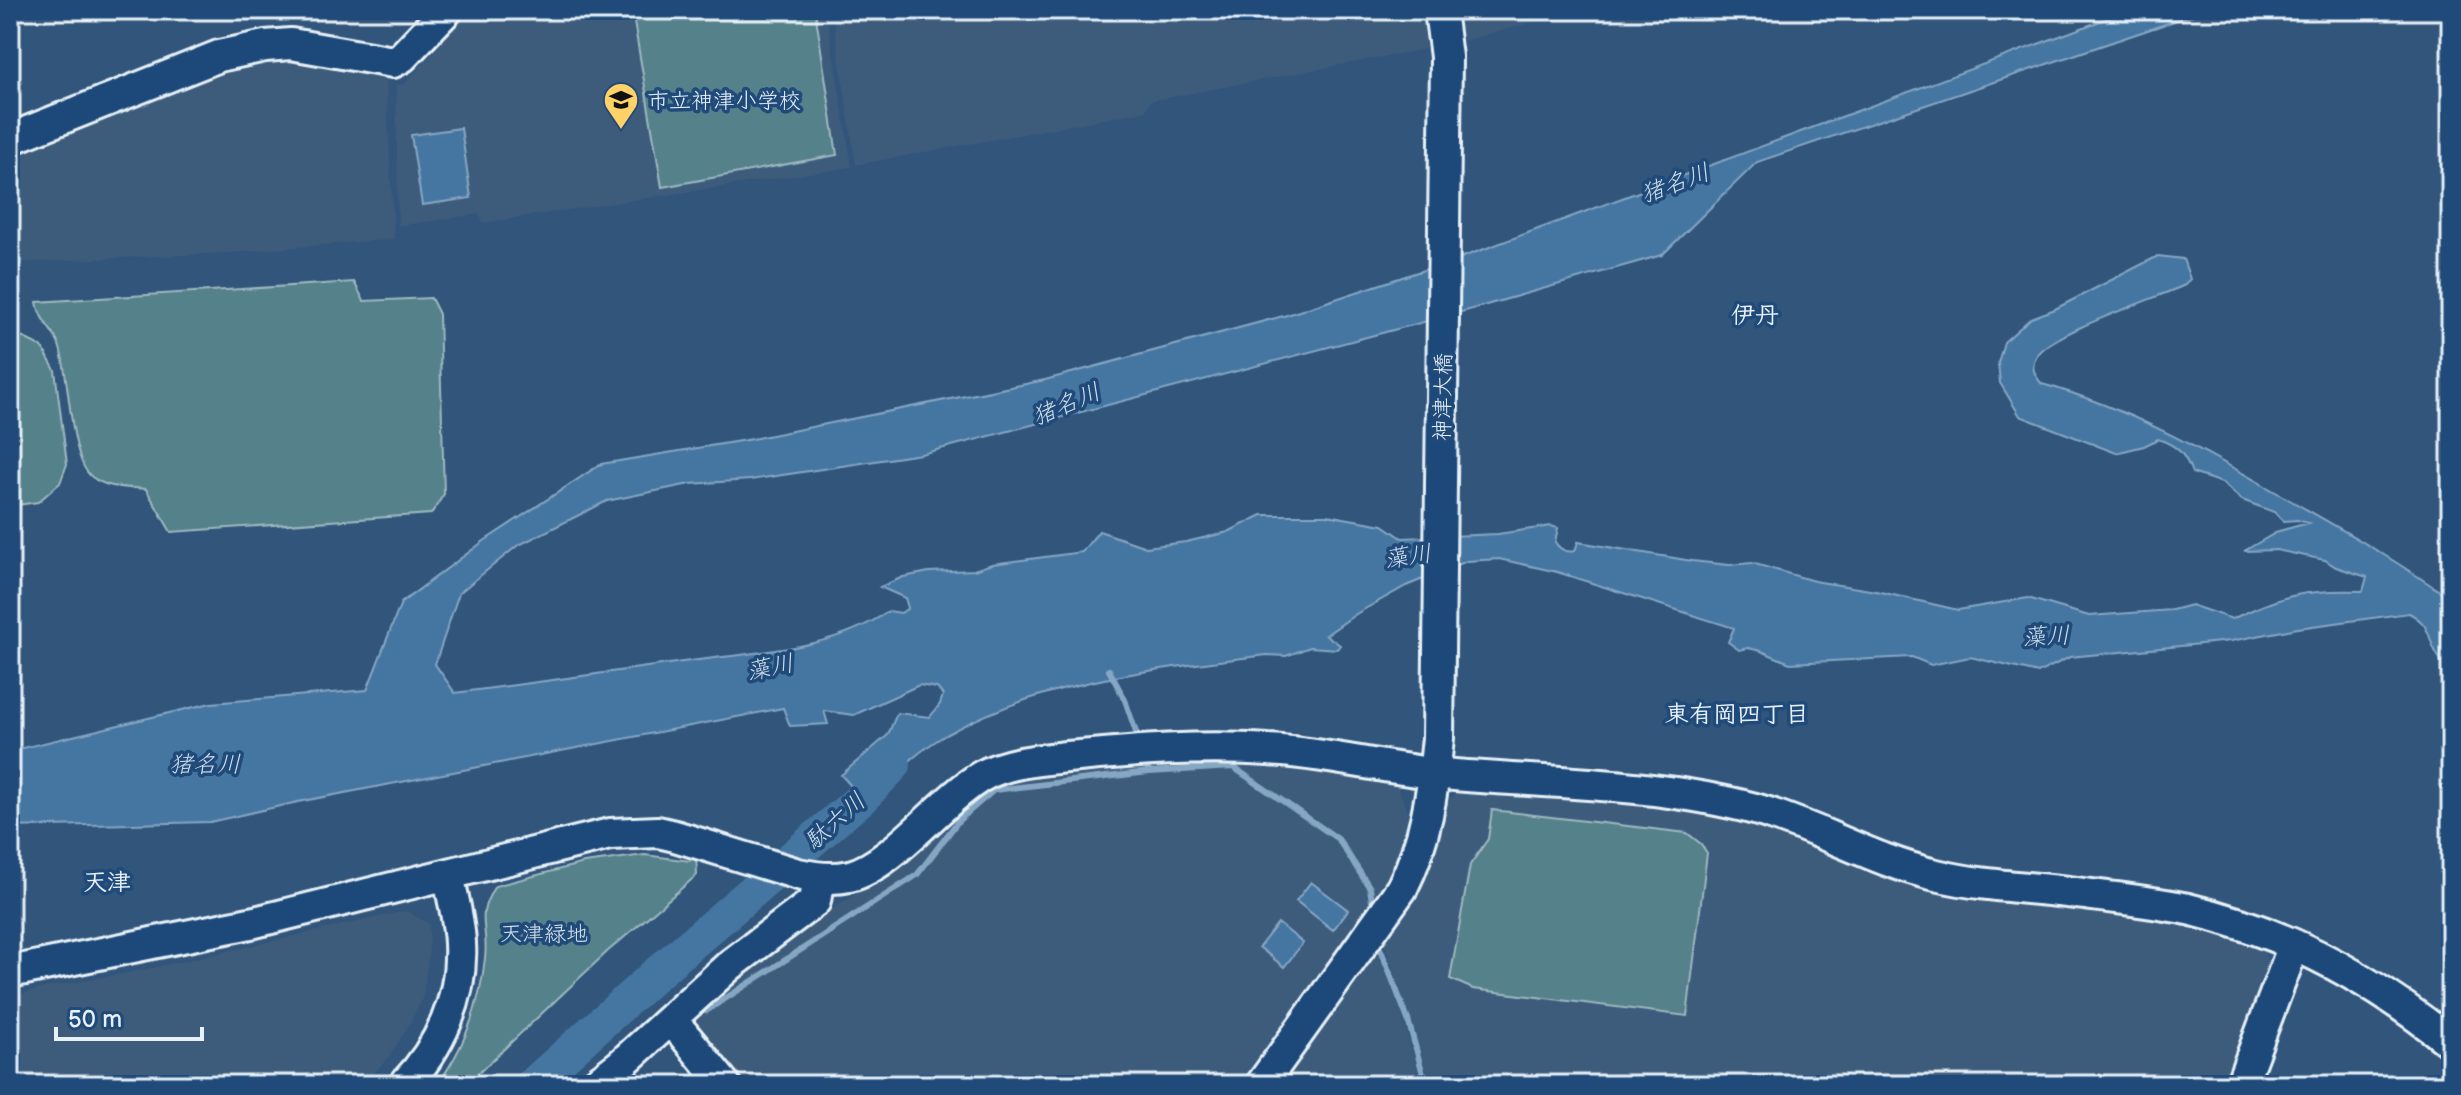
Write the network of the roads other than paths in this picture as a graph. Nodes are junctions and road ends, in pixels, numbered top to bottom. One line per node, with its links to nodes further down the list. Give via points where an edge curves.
1 (447, 10): 3 (street, via 393,62 291,44 265,46 219,56)
2 (1440, 10): 4 (street, 神津大橋, via 1446,57)
3 (10, 139)
4 (1435, 773): 6 (street, via 1225,748 1008,765 966,786 870,869 850,876); 7 (street, via 1684,795 1758,810 1929,874 1978,885 2186,909); 14 (street, 神津大橋, via 1422,840 1402,888)
5 (448, 875): 6 (street, via 628,832 658,832); 8 (street, via 255,922); 11 (street, via 461,944 455,996 425,1063)
6 (809, 876): 9 (street, via 815,901 730,965)
7 (2294, 945): 10 (street, via 2394,998); 15 (street)
8 (10, 972)
9 (671, 1019): 12 (street); 13 (street)
10 (2451, 1043)
11 (404, 1085)
12 (594, 1085)
13 (725, 1085)
14 (1261, 1085)
15 (2241, 1085)

